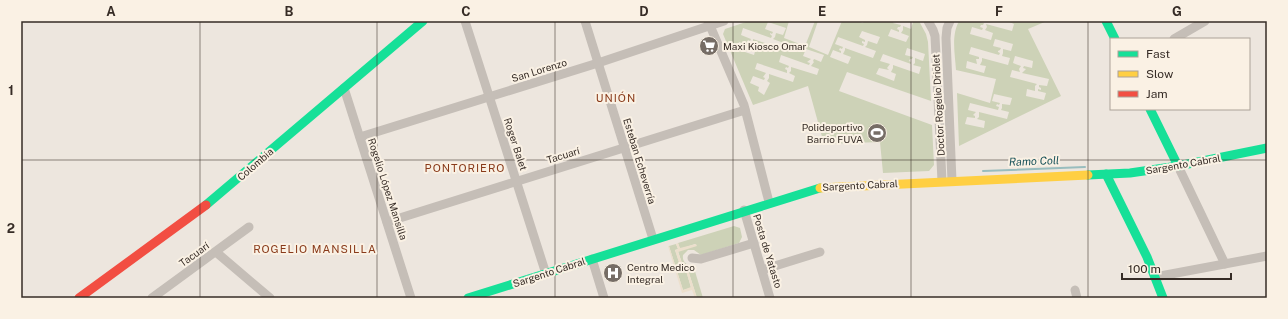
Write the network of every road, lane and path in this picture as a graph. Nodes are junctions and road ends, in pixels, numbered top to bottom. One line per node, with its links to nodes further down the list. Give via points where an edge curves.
1 (423, 21): 14 (main road, Colombia)
2 (465, 21): 15 (street, Roger Balet)
3 (585, 21): 13 (street, Esteban Echeverría)
4 (724, 21): 8 (street, San Lorenzo)
5 (928, 21): 10 (street)
6 (1106, 21): 11 (main road)
7 (1205, 21): 12 (street)
8 (709, 24): 13 (street, San Lorenzo); 16 (street)
9 (949, 25): 10 (street, via 941,31); 18 (street, Doctor Rogelio Driolet, via 946,38)
10 (933, 30): 19 (street, Doctor Rogelio Driolet)
11 (1114, 38)
12 (1176, 38)
13 (598, 63): 15 (street, San Lorenzo); 21 (street, Esteban Echeverría)
14 (344, 88): 20 (street, Rogelio López Mansilla); 44 (main road, Colombia, via 213,200)
15 (490, 97): 20 (street, San Lorenzo); 27 (street, Roger Balet)
16 (745, 110): 21 (street, Tacuarí); 28 (street)
17 (1150, 110): 23 (main road)
18 (950, 117): 19 (street); 26 (street, Doctor Rogelio Driolet)
19 (939, 118): 25 (street, Doctor Rogelio Driolet)
20 (360, 137): 30 (street, Rogelio López Mansilla)
21 (624, 148): 27 (street, Tacuarí); 32 (street, Esteban Echeverría)
22 (1267, 148): 23 (main road, Sargento Cabral)
23 (1178, 166): 24 (main road, Sargento Cabral); 39 (street)
24 (1106, 174): 26 (main road, Sargento Cabral); 42 (main road)
25 (942, 181): 26 (main road, Sargento Cabral); 28 (main road, Sargento Cabral, via 822,187)
26 (952, 181)
27 (516, 182): 30 (street, Tacuarí); 41 (street, Roger Balet)
28 (769, 202): 29 (main road, Sargento Cabral)
29 (744, 210): 32 (main road, Sargento Cabral); 33 (street, Posta de Yatasto)
30 (387, 222): 46 (street, Rogelio López Mansilla)
31 (249, 227): 34 (street, Tacuarí)
32 (653, 239): 38 (main road, Sargento Cabral)
33 (754, 243): 37 (street, via 701,259); 40 (street, Posta de Yatasto)
34 (216, 252): 43 (street); 45 (street, Tacuarí)
35 (820, 252): 40 (street)
36 (1267, 256): 39 (street)
37 (692, 258)
38 (592, 259): 41 (main road, Sargento Cabral); 48 (street)
39 (1225, 264): 42 (street)
40 (762, 270): 49 (street, Posta de Yatasto)
41 (546, 274): 47 (main road, Sargento Cabral)
42 (1155, 277): 50 (main road)
43 (268, 297)
44 (79, 298)
45 (152, 298)
46 (411, 298)
47 (468, 298)
48 (604, 298)
49 (770, 298)
50 (1163, 298)

